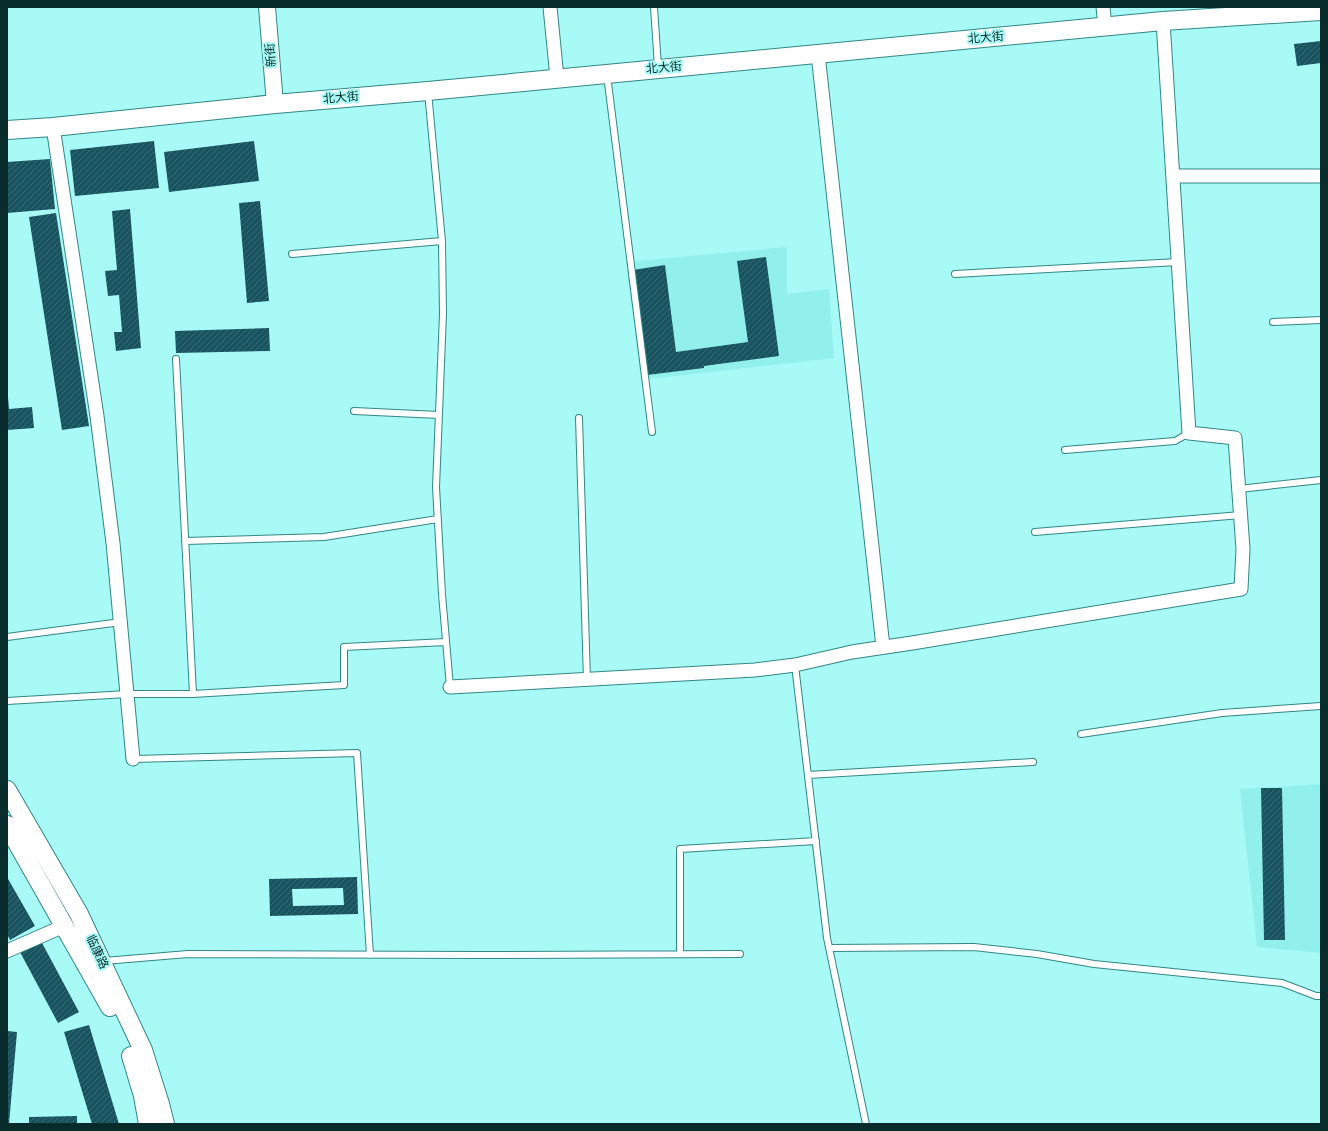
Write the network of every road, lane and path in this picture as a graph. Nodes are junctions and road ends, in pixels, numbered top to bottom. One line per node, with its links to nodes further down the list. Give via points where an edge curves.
1 (267, 7): 13 (street, 新街)
2 (550, 7): 11 (street)
3 (654, 7): 9 (lane)
4 (1103, 7): 7 (street)
5 (1321, 11): 6 (main road, 北大街)
6 (1163, 21): 7 (main road, 北大街); 16 (street)
7 (1105, 27): 8 (main road, 北大街)
8 (818, 54): 9 (main road, 北大街); 40 (street)
9 (658, 69): 10 (main road, 北大街)
10 (606, 74): 11 (main road, 北大街); 28 (lane)
11 (557, 78): 12 (main road, 北大街)
12 (428, 91): 13 (main road, 北大街); 18 (lane)
13 (275, 104): 14 (main road, 北大街)
14 (53, 127): 15 (main road, 北大街); 37 (street, via 98,424)
15 (7, 130)
16 (1173, 176): 17 (street); 20 (street)
17 (1321, 176)
18 (442, 241): 19 (lane); 26 (lane, via 443,314)
19 (292, 254)
20 (1178, 262): 21 (lane); 29 (street)
21 (955, 274)
22 (1321, 320): 23 (lane)
23 (1273, 322)
24 (176, 359): 36 (lane)
25 (354, 411): 26 (lane)
26 (439, 415): 34 (lane, via 436,487)
27 (579, 418): 42 (lane)
28 (652, 432)
29 (1189, 433): 30 (lane, via 1174,441); 32 (street, via 1236,438)
30 (1065, 450)
31 (1321, 480): 32 (lane)
32 (1239, 489): 33 (street)
33 (1241, 515): 35 (lane); 40 (street, via 1241,589)
34 (438, 519): 36 (lane, via 324,537); 39 (lane)
35 (1035, 532)
36 (185, 541): 45 (lane)
37 (121, 622): 38 (lane); 44 (street)
38 (7, 637)
39 (446, 642): 43 (lane); 45 (lane, via 344,647 344,684)
40 (883, 647): 41 (street)
41 (795, 666): 42 (street); 51 (lane)
42 (587, 680): 43 (street)
43 (450, 687)
44 (127, 694): 45 (lane); 46 (lane); 49 (street)
45 (193, 694)
46 (7, 701)
47 (1321, 706): 48 (lane, via 1222,713)
48 (1081, 734)
49 (133, 759): 60 (lane, via 357,752)
50 (1033, 762): 51 (lane)
51 (808, 775): 54 (lane)
52 (7, 790): 61 (main road, 临康路, via 79,914)
53 (7, 825): 55 (main road, 临康路)
54 (816, 841): 56 (lane); 58 (lane, via 680,849)
55 (64, 926): 57 (street); 63 (main road, 临康路, via 119,1025 136,1071)
56 (829, 948): 62 (lane, via 974,947 1094,964 1282,983); 65 (lane)
57 (7, 951)
58 (680, 954): 59 (lane); 60 (lane)
59 (740, 954)
60 (370, 955): 61 (lane, via 188,954)
61 (101, 961): 64 (main road, 临康路, via 142,1050)
62 (1321, 996)
63 (148, 1124)
64 (165, 1124)
65 (866, 1124)

